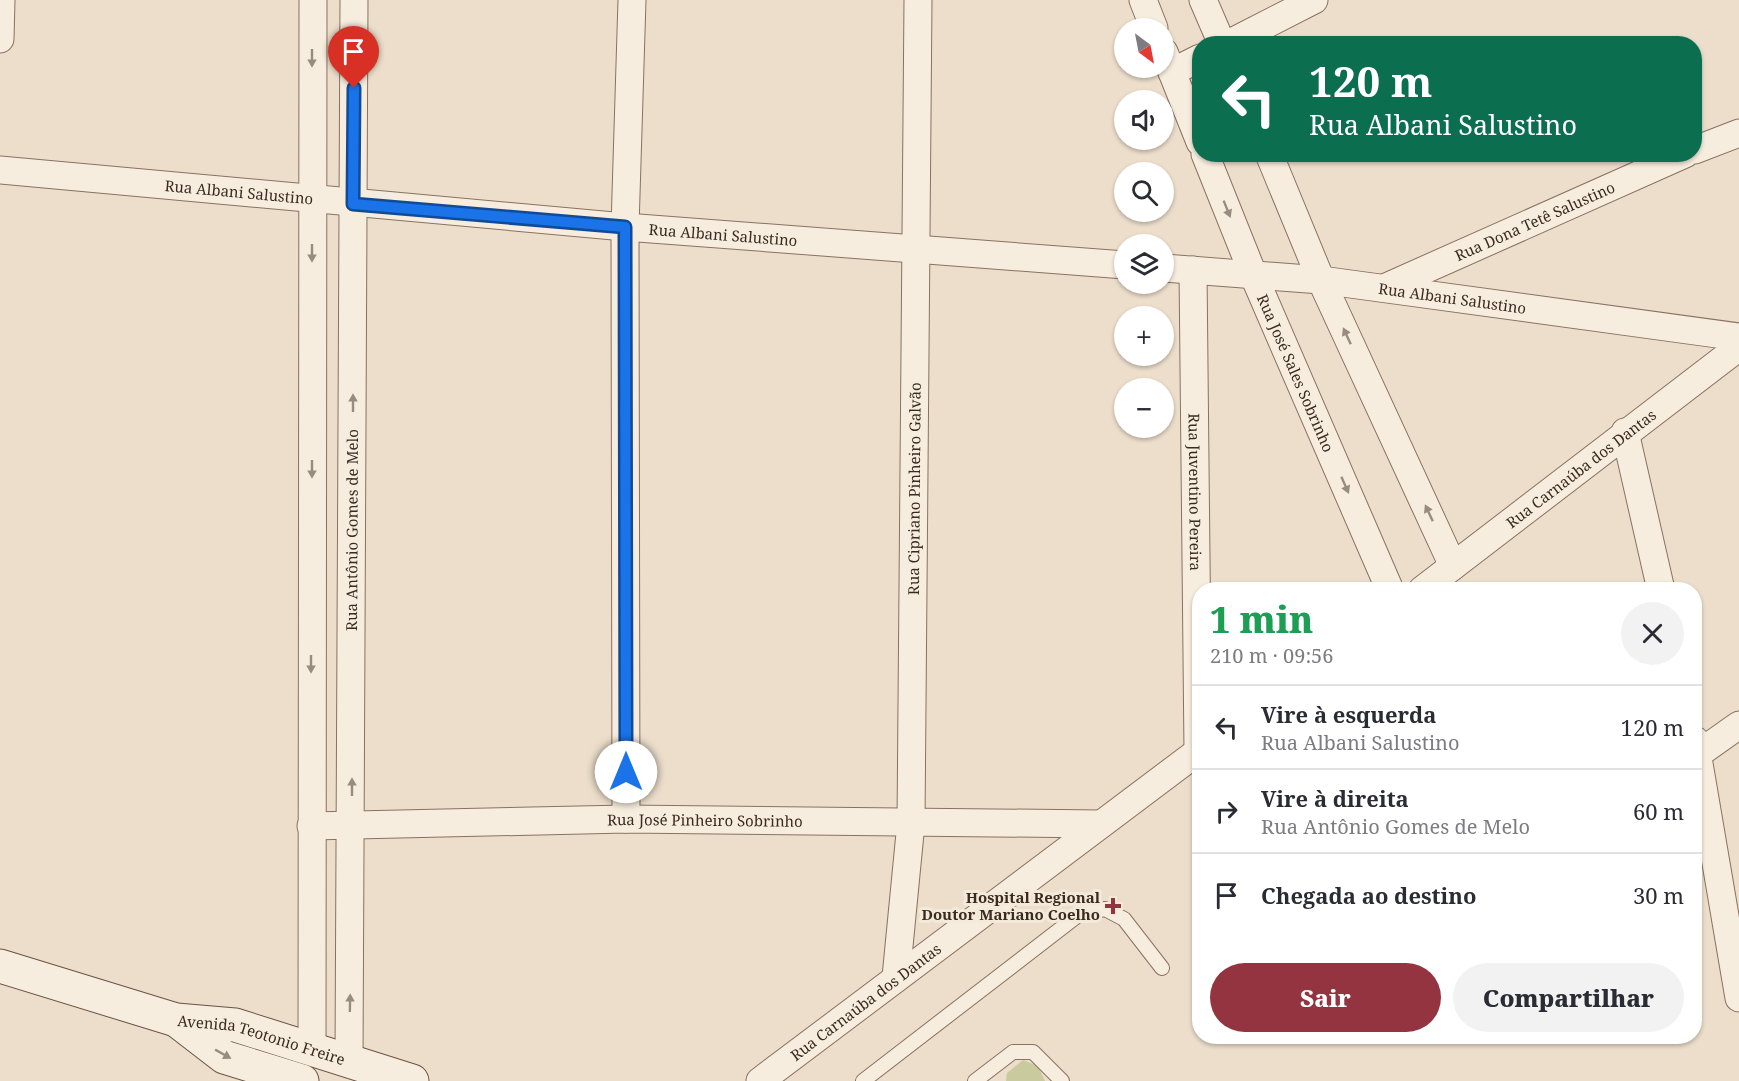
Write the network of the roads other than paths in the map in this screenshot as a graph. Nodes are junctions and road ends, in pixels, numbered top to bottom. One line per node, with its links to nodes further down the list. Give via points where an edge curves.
1 (1, 0): 12 (street)
2 (632, 0): 25 (street)
3 (918, 0): 26 (street, Rua Cipriano Pinheiro Galvão)
4 (1143, 0): 9 (street)
5 (1203, 0): 10 (street)
6 (1314, 0): 11 (street)
7 (313, 10): 8 (street); 23 (street, one-way to 23)
8 (354, 10): 24 (street, Rua Antônio Gomes de Melo)
9 (1150, 18)
10 (1219, 36)
11 (1244, 36)
12 (0, 39)
13 (1192, 59): 14 (street)
14 (1174, 61)
15 (1174, 77): 16 (street)
16 (1192, 122)
17 (1739, 133): 18 (street)
18 (1702, 147)
19 (1208, 162): 30 (street, Rua José Sales Sobrinho, one-way to 30)
20 (1272, 162): 31 (street)
21 (1667, 162): 32 (street, Rua Dona Tetê Salustino)
22 (0, 170): 23 (street, Rua Albani Salustino)
23 (312, 200): 24 (street, Rua Albani Salustino); 36 (street, one-way to 36)
24 (353, 204): 25 (street, Rua Albani Salustino); 37 (street, Rua Antônio Gomes de Melo, one-way to 24)
25 (625, 227): 26 (street, Rua Albani Salustino); 49 (street)
26 (914, 247): 27 (street, Rua Albani Salustino); 50 (street, Rua Cipriano Pinheiro Galvão)
27 (1114, 263)
28 (1174, 269): 29 (street, Rua Albani Salustino)
29 (1193, 270): 30 (street, Rua Albani Salustino); 39 (street, Rua Juventino Pereira)
30 (1253, 274): 31 (street, Rua Albani Salustino); 40 (street, Rua José Sales Sobrinho, one-way to 40)
31 (1321, 280): 32 (street, Rua Albani Salustino); 38 (street, one-way to 31)
32 (1383, 288): 33 (street, Rua Albani Salustino)
33 (1739, 337)
34 (1739, 347): 35 (street, Rua Carnaúba dos Dantas)
35 (1625, 432): 38 (street, Rua Carnaúba dos Dantas); 42 (street)
36 (312, 436): 37 (street); 44 (street, one-way to 44)
37 (353, 437): 43 (street, Rua Antônio Gomes de Melo)
38 (1453, 566): 41 (street, Rua Carnaúba dos Dantas)
39 (1197, 582)
40 (1387, 582)
41 (1432, 582)
42 (1659, 582)
43 (352, 591): 44 (street); 51 (street, Rua Antônio Gomes de Melo, one-way to 43)
44 (311, 592): 53 (street, one-way to 53)
45 (1739, 725): 46 (street)
46 (1702, 744)
47 (1192, 755): 52 (street, Rua Carnaúba dos Dantas)
48 (1702, 777): 57 (street)
49 (626, 819): 50 (street, Rua José Pinheiro Sobrinho); 51 (street, Rua José Pinheiro Sobrinho)
50 (911, 823): 52 (street, Rua José Pinheiro Sobrinho); 56 (street, Rua Cipriano Pinheiro Galvão)
51 (352, 824): 53 (street, Rua José Pinheiro Sobrinho); 60 (street, Rua Antônio Gomes de Melo, one-way to 51)
52 (1101, 824): 56 (street, Rua Carnaúba dos Dantas)
53 (311, 826): 59 (street)
54 (0, 966): 58 (main road)
55 (1162, 968): 64 (lane, via 1125,919 1105,909 1081,913)
56 (896, 977): 63 (street, Rua Carnaúba dos Dantas)
57 (1739, 998)
58 (176, 1020): 59 (main road, Avenida Teotonio Freire, via 235,1025); 61 (main road, Avenida Teotonio Freire, one-way to 61, via 224,1057)
59 (312, 1050): 60 (main road, Avenida Teotonio Freire)
60 (349, 1061): 62 (main road, Avenida Teotonio Freire)
61 (302, 1081)
62 (412, 1081)
63 (760, 1081)
64 (864, 1081)
65 (975, 1081): 66 (lane, via 1014,1052 1033,1052)
66 (1062, 1081)

